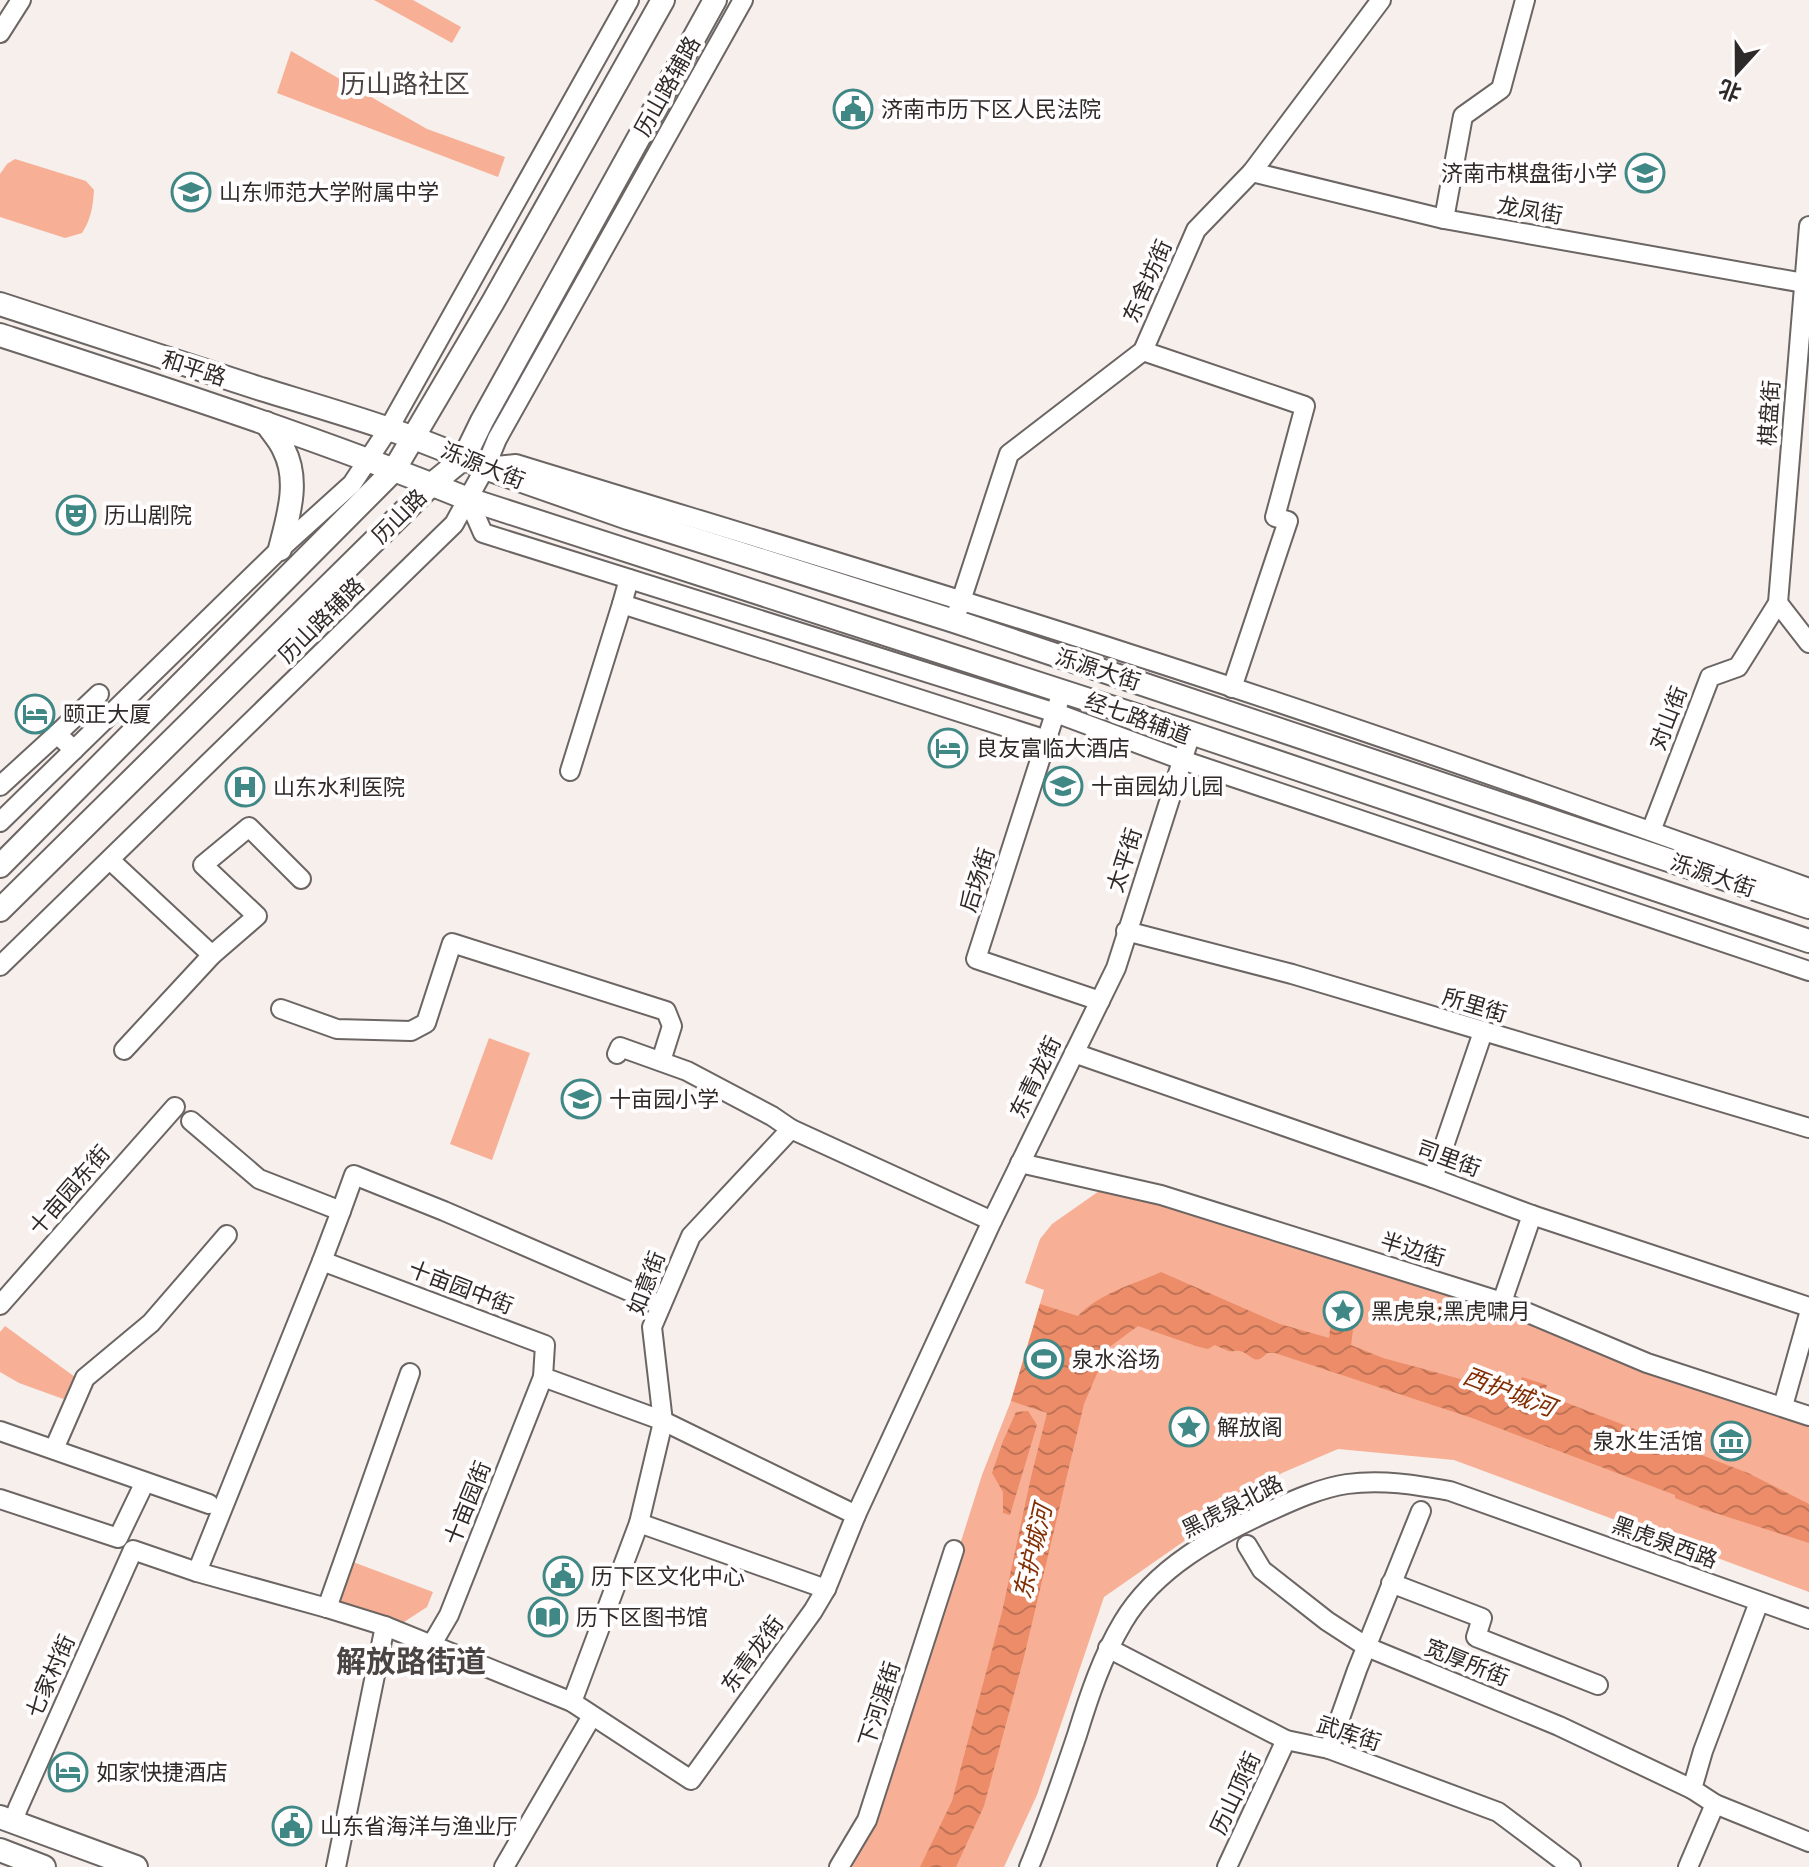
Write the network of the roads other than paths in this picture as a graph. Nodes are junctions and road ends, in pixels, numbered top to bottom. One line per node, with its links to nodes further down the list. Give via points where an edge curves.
1 (21, 0): 8 (street)
2 (629, 0): 17 (street)
3 (663, 0): 18 (main road, 历山路)
4 (715, 0): 21 (main road, 历山路, via 489,407)
5 (743, 0): 21 (street, 历山路辅路, via 497,439)
6 (1381, 0): 9 (street, 东舍坊街)
7 (1525, 0): 10 (street, via 1501,89 1463,116)
8 (0, 33)
9 (1252, 172): 10 (street, 龙凤街); 15 (street, 东舍坊街, via 1196,230)
10 (1444, 219): 12 (street, 龙凤街)
11 (1809, 226): 12 (street, 棋盘街)
12 (1806, 283): 19 (street, 棋盘街)
13 (0, 304): 17 (main road, 和平路)
14 (0, 335): 16 (main road, 和平路)
15 (1143, 351): 27 (street, 东舍坊街, via 1009,454); 32 (street, via 1305,406 1275,517 1288,521)
16 (266, 423): 20 (main road, 和平路); 25 (main road, via 292,472 291,507)
17 (389, 428): 18 (main road, 泺源大街); 20 (street)
18 (412, 437): 21 (main road, 泺源大街); 22 (main road, 历山路)
19 (1800, 441): 28 (street, 棋盘街)
20 (368, 459): 22 (main road, 和平路); 25 (street, via 352,484)
21 (474, 463): 23 (main road, 历山路); 24 (street, 历山路辅路); 27 (street, via 516,464); 30 (main road, 泺源大街, via 628,518)
22 (394, 470): 23 (main road, 和平路); 46 (main road, 历山路)
23 (432, 484): 24 (main road, 泺源大街); 50 (main road, 历山路)
24 (468, 499): 26 (street, 经七路辅道, via 483,533); 33 (main road, 泺源大街); 45 (street, 历山路辅路, via 454,524)
25 (280, 549): 39 (street)
26 (629, 579): 29 (street); 35 (street, 经七路辅道)
27 (962, 600): 30 (street, 东舍坊街); 32 (street)
28 (1778, 603): 31 (street); 44 (street, 对山街, via 1738,667 1710,677)
29 (622, 604): 38 (street); 41 (street)
30 (954, 621): 49 (main road, 泺源大街)
31 (1809, 643)
32 (1232, 688): 44 (street)
33 (1062, 690): 35 (street, 后场街); 36 (main road, 泺源大街)
34 (99, 694): 37 (street)
35 (1056, 713): 38 (street, 后场街); 40 (street, 经七路辅道)
36 (1191, 733): 40 (street, 太平街); 52 (main road, 泺源大街)
37 (57, 734): 39 (street); 42 (street)
38 (1047, 740): 56 (street, 后场街, via 976,959)
39 (74, 750): 43 (street)
40 (1182, 760): 51 (street, 太平街); 55 (street, 经七路辅道)
41 (570, 771)
42 (0, 786)
43 (0, 822)
44 (1651, 831): 48 (street)
45 (110, 860): 53 (street); 54 (street, 历山路辅路)
46 (0, 866)
47 (301, 879): 53 (street, via 249,827 203,865 257,916)
48 (1809, 888)
49 (1809, 907)
50 (0, 910)
51 (1126, 931): 56 (street, 太平街); 58 (street, 所里街)
52 (1809, 941)
53 (212, 955): 59 (street)
54 (0, 966)
55 (1809, 971)
56 (1100, 1001): 60 (street, 东青龙街)
57 (281, 1009): 62 (street, via 337,1029 411,1031 426,1023 452,943 666,1011 672,1026)
58 (1483, 1032): 65 (street, 所里街); 68 (street)
59 (124, 1050)
60 (1074, 1053): 67 (street, 东青龙街); 68 (street, 司里街)
61 (617, 1054): 62 (street, via 620,1047)
62 (661, 1061): 66 (street)
63 (175, 1107): 75 (street, 十亩园东街)
64 (191, 1121): 69 (street, via 259,1179)
65 (1809, 1128)
66 (791, 1129): 71 (street); 76 (street, 如意街, via 691,1236)
67 (1020, 1163): 71 (street, 东青龙街); 74 (street, 半边街, via 1161,1195)
68 (1433, 1178): 70 (street, 司里街)
69 (341, 1211): 73 (street); 76 (street, via 354,1175)
70 (1532, 1215): 74 (street); 77 (street, 司里街)
71 (992, 1221): 91 (street, 东青龙街)
72 (227, 1235): 85 (street, via 151,1323 85,1378)
73 (322, 1261): 80 (street, 十亩园中街, via 545,1345); 96 (street)
74 (1502, 1302): 81 (street, 半边街, via 1647,1363)
75 (0, 1305)
76 (661, 1305): 83 (street, 如意街, via 652,1327)
77 (1809, 1307)
78 (1809, 1314): 81 (street)
79 (410, 1373): 100 (street)
80 (543, 1377): 83 (street); 103 (street, 十亩园街, via 449,1615)
81 (1783, 1406): 82 (street, 半边街)
82 (1809, 1416)
83 (663, 1422): 91 (street); 92 (street, 如意街)
84 (0, 1431): 85 (street)
85 (54, 1449): 86 (street)
86 (145, 1482): 87 (street, via 118,1538); 88 (street)
87 (0, 1499)
88 (209, 1504)
89 (1505, 1510): 99 (street, 黑虎泉西路); 105 (street, 黑虎泉北路, via 1450,1491 1398,1482 1346,1484 1302,1496 1239,1524 1183,1558 1151,1586)
90 (1421, 1511): 97 (street)
91 (856, 1515): 98 (street, 东青龙街)
92 (639, 1523): 98 (street); 107 (street, 如意街)
93 (1247, 1545): 104 (street, 宽厚所街, via 1262,1570)
94 (133, 1550): 96 (street, 东青龙街); 113 (street, 七家村街, via 18,1808)
95 (954, 1550): 120 (street, 下河涯街, via 867,1820)
96 (197, 1572): 100 (street, 东青龙街)
97 (1391, 1583): 104 (street); 106 (street, via 1482,1618 1476,1637)
98 (826, 1589): 108 (street, 东青龙街, via 691,1780)
99 (1759, 1602): 101 (street, 黑虎泉西路); 111 (street)
100 (327, 1608): 102 (street, 东青龙街)
101 (1809, 1619)
102 (385, 1626): 103 (street, 东青龙街); 118 (street)
103 (432, 1644): 107 (street, 东青龙街)
104 (1367, 1647): 110 (street); 111 (street, 宽厚所街, via 1559,1726)
105 (1108, 1648): 109 (street, 武库街); 121 (street, 黑虎泉北路)
106 (1598, 1685)
107 (572, 1702): 108 (street, 东青龙街)
108 (592, 1716): 119 (street)
109 (1286, 1740): 110 (street, 武库街); 122 (street, 历山顶街)
110 (1329, 1749): 123 (street, 武库街, via 1498,1812)
111 (1692, 1789): 112 (street, 宽厚所街)
112 (1715, 1804): 114 (street); 124 (street)
113 (6, 1820): 117 (main road)
114 (1809, 1842)
115 (0, 1851): 116 (main road)
116 (44, 1867)
117 (136, 1867)
118 (336, 1867)
119 (504, 1867)
120 (839, 1867)
121 (1029, 1867)
122 (1227, 1867)
123 (1571, 1867)
124 (1688, 1867)

